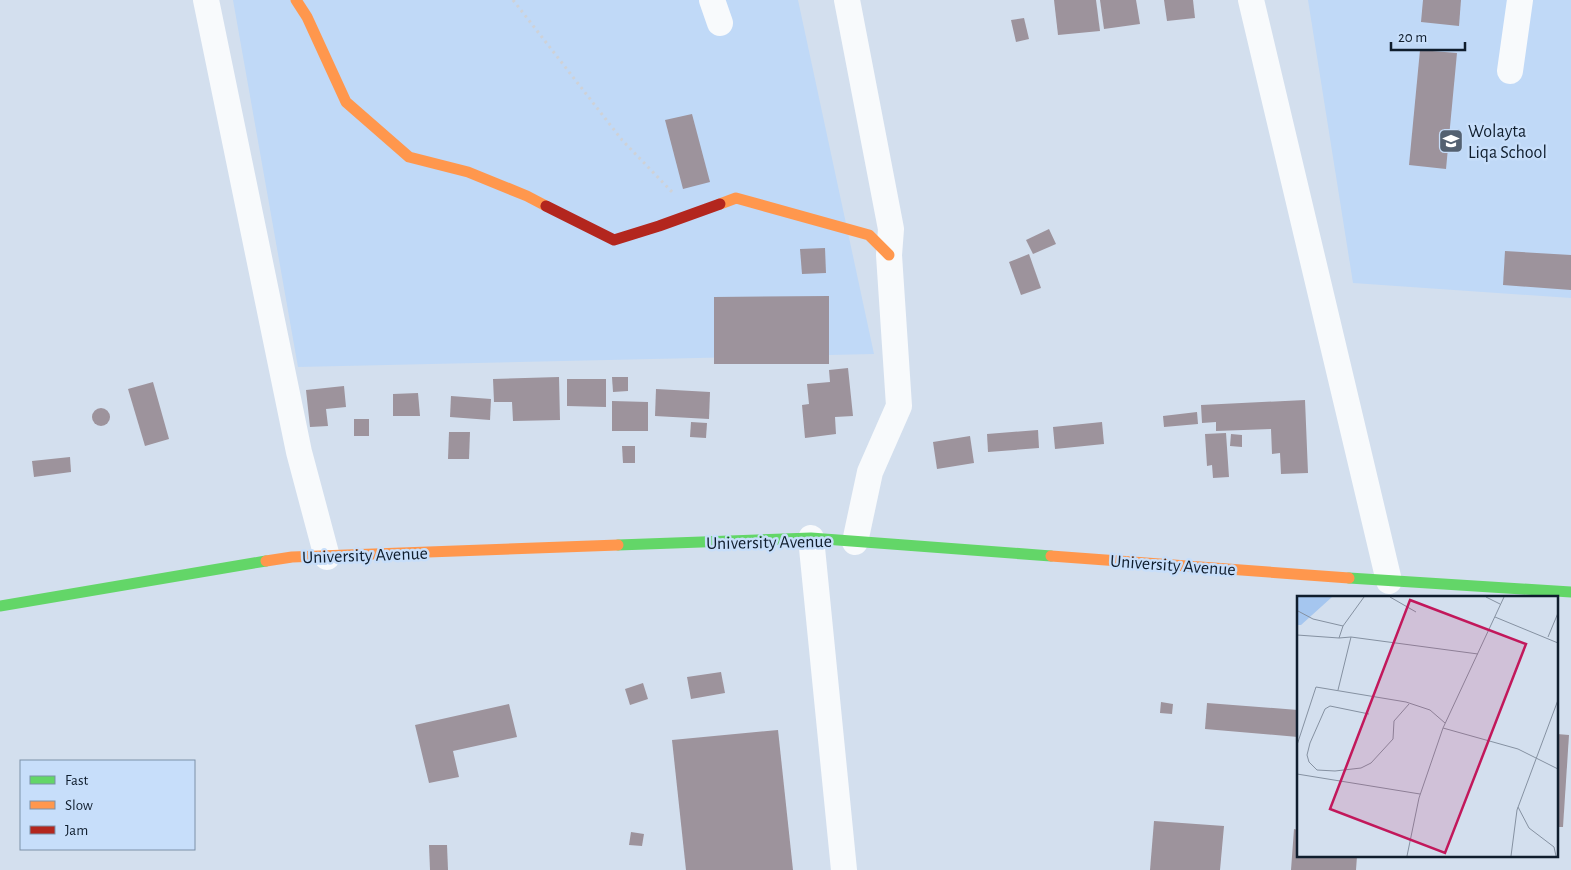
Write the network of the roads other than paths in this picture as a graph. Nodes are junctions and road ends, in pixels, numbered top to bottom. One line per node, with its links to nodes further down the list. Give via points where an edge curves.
1 (206, 0): 10 (street, via 299,452)
2 (296, 0): 7 (main road, via 346,102 409,157 476,176 527,196 614,240 736,198 869,235)
3 (847, 0): 7 (street, via 891,229)
4 (1251, 0): 11 (street)
5 (1520, 0): 6 (street)
6 (1510, 71)
7 (889, 255): 9 (street, via 899,406 870,472)
8 (811, 538): 9 (main road, University Avenue); 10 (main road, University Avenue); 14 (street)
9 (855, 542): 11 (main road, University Avenue)
10 (327, 556): 13 (main road, University Avenue, via 292,557)
11 (1389, 581): 12 (main road, University Avenue)
12 (1571, 592)
13 (0, 606)
14 (844, 870)

